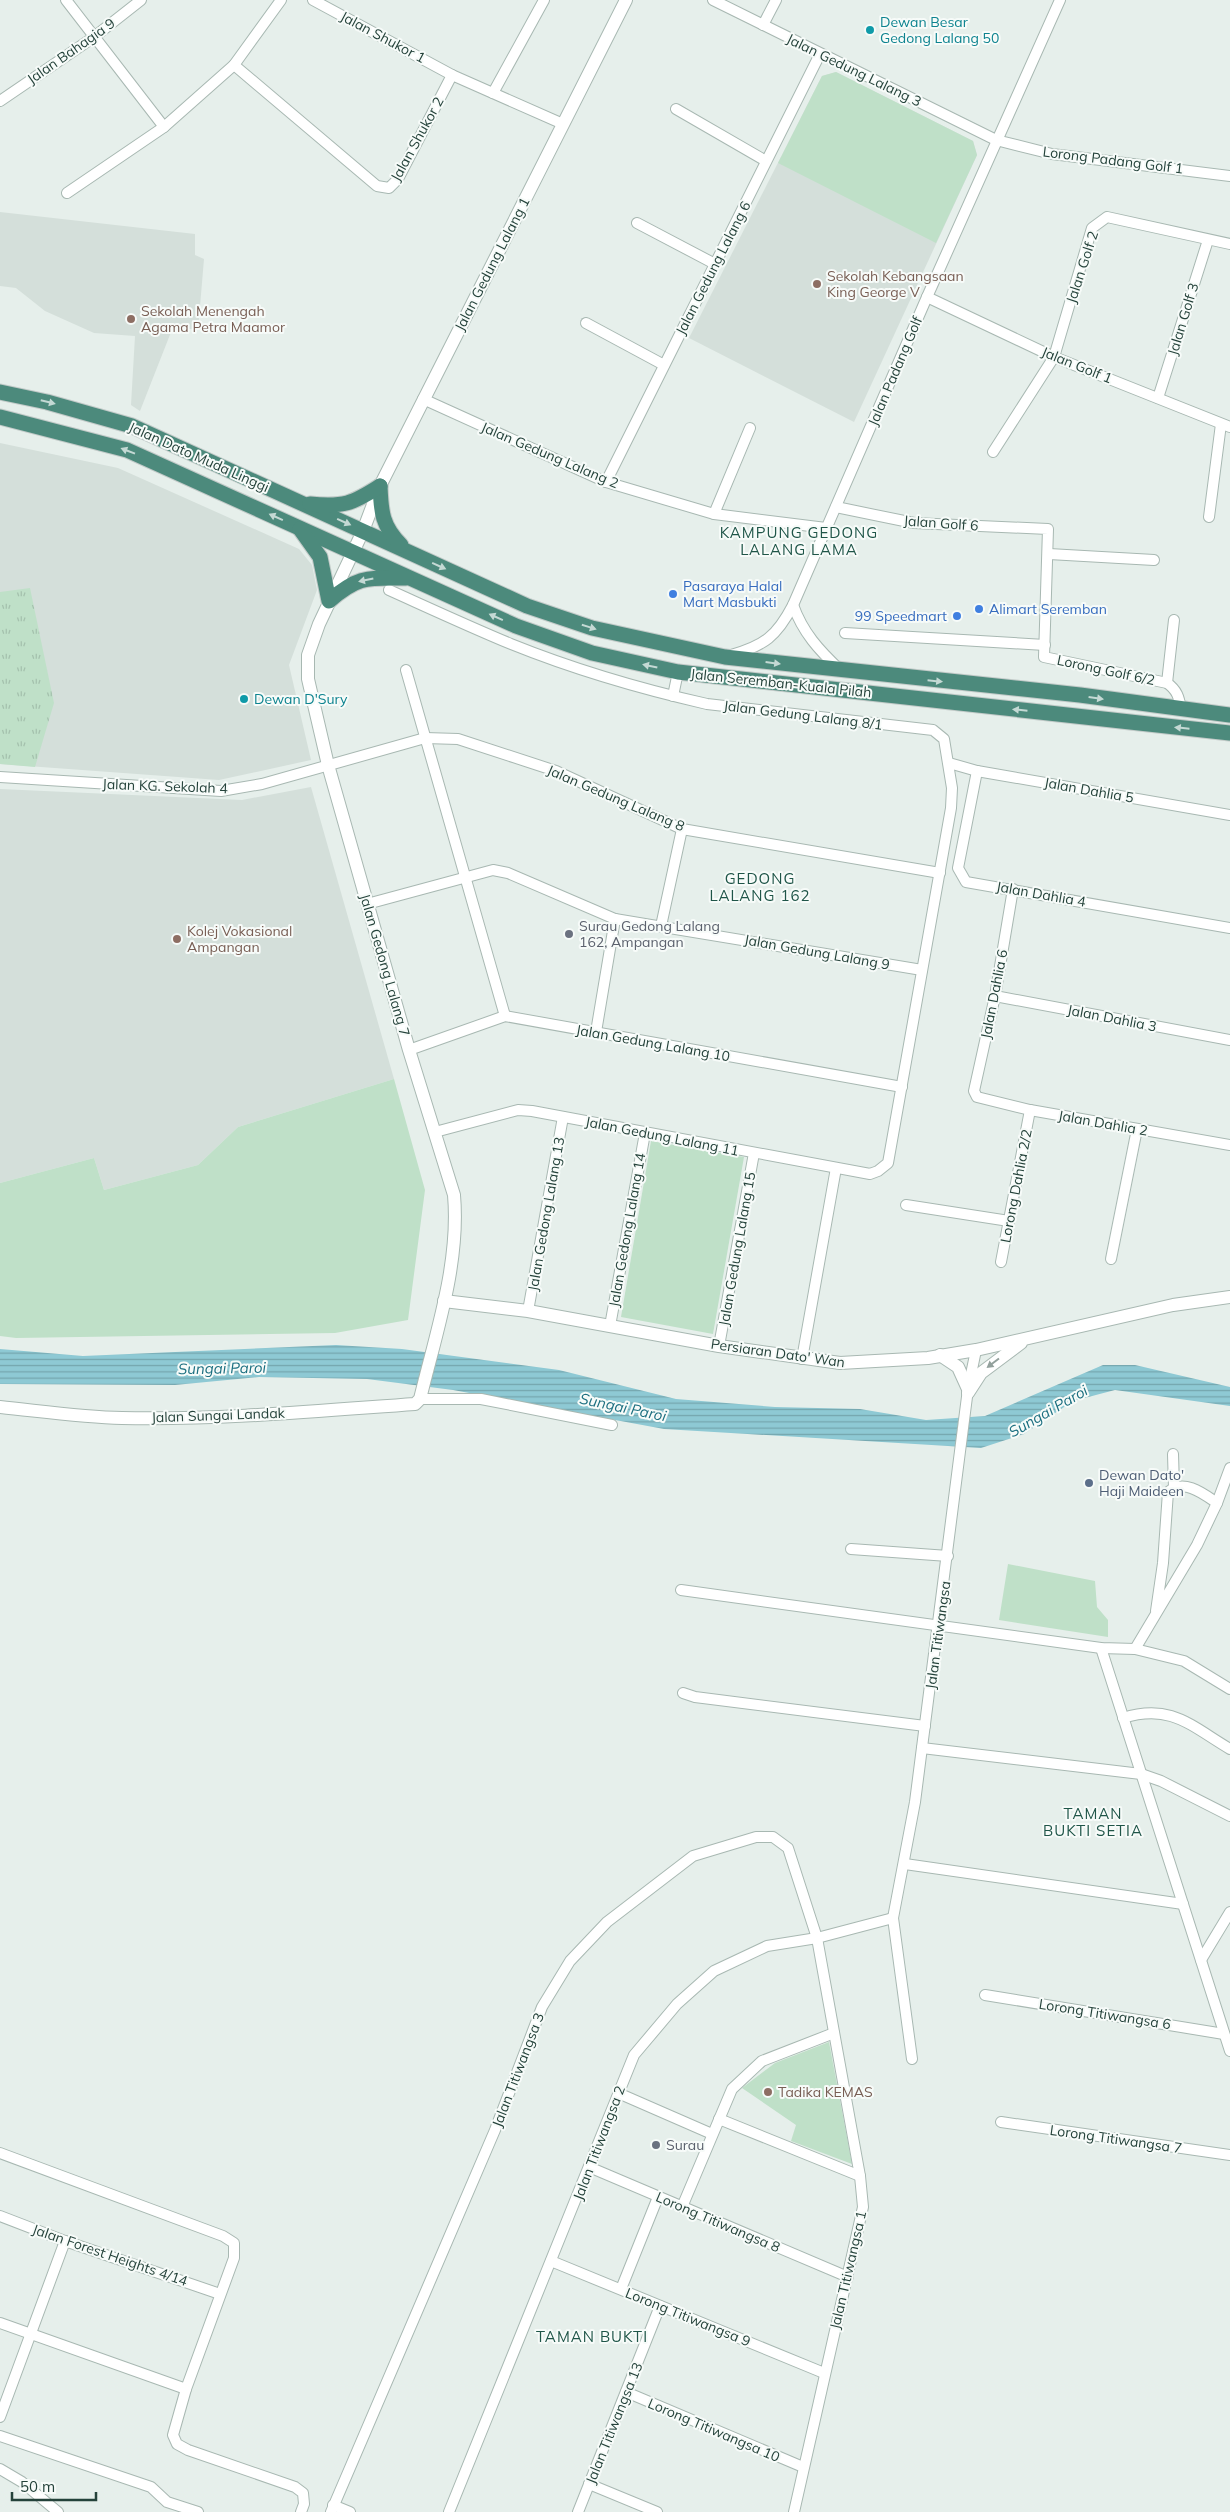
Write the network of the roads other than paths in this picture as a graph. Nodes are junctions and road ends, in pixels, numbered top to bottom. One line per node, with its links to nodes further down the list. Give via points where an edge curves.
1 (66, 0): 11 (street)
2 (141, 0): 11 (street, Jalan Bahagia 9)
3 (281, 0): 13 (street)
4 (313, 0): 14 (street, Jalan Shukor 1)
5 (544, 0): 15 (street)
6 (626, 0): 18 (street, Jalan Gedung Lalang 1)
7 (713, 0): 10 (street, Jalan Gedung Lalang 3)
8 (776, 0): 10 (street)
9 (1060, 0): 20 (street, Jalan Padang Golf)
10 (763, 25): 12 (street, Jalan Gedung Lalang 3)
11 (94, 37): 16 (street, Jalan Bahagia 9); 19 (street)
12 (820, 54): 20 (street, Jalan Gedung Lalang 3); 21 (street, Jalan Gedung Lalang 6)
13 (234, 65): 14 (street, Jalan Shukor 2, via 376,186 389,188 398,179); 19 (street)
14 (452, 75): 15 (street)
15 (494, 93): 18 (street)
16 (0, 101)
17 (676, 109): 21 (street)
18 (563, 124): 34 (street, Jalan Gedung Lalang 1)
19 (164, 127): 23 (street)
20 (996, 140): 22 (street, Lorong Padang Golf 1, via 1052,154); 28 (street, Jalan Padang Golf)
21 (766, 161): 27 (street, Jalan Gedung Lalang 6)
22 (1230, 176)
23 (67, 193)
24 (637, 223): 27 (street)
25 (1208, 240): 26 (street, Jalan Golf 2); 30 (street, Jalan Golf 2, via 1107,217 1092,228); 33 (street, Jalan Golf 3)
26 (1230, 244)
27 (715, 264): 31 (street, Jalan Gedung Lalang 6)
28 (926, 297): 30 (street, Jalan Golf 1); 42 (street, Jalan Padang Golf)
29 (586, 323): 31 (street)
30 (1054, 357): 33 (street, Jalan Golf 1); 38 (street, Jalan Golf 2)
31 (664, 365): 39 (street, Jalan Gedung Lalang 6)
32 (0, 392): 41 (highway, Jalan Dato Muda Linggi, one-way to 41, via 132,426)
33 (1158, 398): 36 (street, Jalan Golf 1)
34 (423, 399): 39 (street, Jalan Gedung Lalang 2); 40 (street, Jalan Gedung Lalang 1)
35 (0, 417): 45 (highway, Jalan Dato Muda Linggi, one-way to 35, via 126,450)
36 (1226, 426): 44 (street)
37 (750, 428): 43 (street)
38 (993, 452)
39 (606, 482): 43 (street, Jalan Gedung Lalang 2)
40 (380, 486): 41 (highway, via 354,503); 47 (street, Jalan Gedung Lalang 1); 49 (highway, via 381,513 389,533)
41 (302, 503): 47 (highway, Jalan Dato Muda Linggi, one-way to 47)
42 (836, 507): 46 (street, Jalan Padang Golf); 50 (street, Jalan Golf 6, via 914,524 1048,529)
43 (714, 514): 46 (street, Jalan Gedung Lalang 2)
44 (1209, 518)
45 (300, 528): 48 (highway, Jalan Dato Muda Linggi); 54 (highway, via 320,557)
46 (826, 528): 55 (street, Jalan Padang Golf)
47 (363, 531): 48 (street, Jalan Gedung Lalang 1); 49 (highway, Jalan Seremban-Kuala Pilah)
48 (353, 552): 52 (highway, Jalan Seremban-Kuala Pilah); 54 (street, Jalan Gedong Lalang 7)
49 (408, 552): 59 (highway, Jalan Seremban-Kuala Pilah, one-way to 59, via 527,606 592,628)
50 (1049, 554): 51 (street); 58 (street)
51 (1154, 560)
52 (410, 578): 54 (highway, one-way to 54, via 369,578 348,585); 62 (highway, Jalan Seremban-Kuala Pilah, one-way to 52, via 592,653 516,626)
53 (388, 590): 64 (street, Jalan Gedung Lalang 8/1, via 512,644)
54 (330, 601): 70 (street, Jalan Gedong Lalang 7, via 308,655 308,679)
55 (793, 605): 59 (street, Jalan Padang Golf, via 770,640); 61 (street, via 799,623 815,647)
56 (1174, 620): 63 (street)
57 (845, 633): 58 (street)
58 (1045, 645): 63 (street, Lorong Golf 6/2, via 1044,657)
59 (725, 657): 61 (highway, Jalan Seremban-Kuala Pilah, one-way to 61)
60 (406, 670): 68 (street)
61 (842, 671): 65 (highway, Jalan Seremban-Kuala Pilah, one-way to 65)
62 (678, 672): 64 (street); 67 (highway, Jalan Seremban-Kuala Pilah, one-way to 62)
63 (1168, 683): 65 (street, Lorong Golf 6/2, via 1179,696)
64 (673, 696): 69 (street, Jalan Gedung Lalang 8/1, via 707,704 933,730 944,739)
65 (1181, 709): 66 (highway, Jalan Seremban-Kuala Pilah)
66 (1229, 717)
67 (1230, 734)
68 (425, 738): 70 (street, Jalan Gedung Lalang 8); 74 (street, Jalan Gedung Lalang 8, via 458,739 556,771); 76 (street)
69 (949, 762): 71 (street, Jalan Dahlia 5); 75 (street, via 951,808)
70 (328, 765): 72 (street, Jalan KG. Sekolah 4, via 262,784 221,791); 78 (street, Jalan Gedong Lalang 7)
71 (977, 771): 73 (street, Jalan Dahlia 5); 77 (street, Jalan Dahlia 4, via 958,868 966,882)
72 (0, 777)
73 (1230, 815)
74 (682, 829): 75 (street, Jalan Gedung Lalang 8); 80 (street)
75 (940, 873): 82 (street)
76 (464, 877): 78 (street, Jalan Gedung Lalang 9); 79 (street, Jalan Gedung Lalang 9, via 493,870 508,873); 84 (street)
77 (1013, 889): 81 (street, Jalan Dahlia 4); 83 (street, Jalan Dahlia 6)
78 (367, 904): 87 (street, Jalan Gedong Lalang 7)
79 (616, 918): 80 (street, Jalan Gedung Lalang 9); 85 (street)
80 (662, 926): 82 (street, Jalan Gedung Lalang 9)
81 (1230, 928)
82 (922, 970): 88 (street)
83 (995, 996): 86 (street, Jalan Dahlia 3); 89 (street, Jalan Dahlia 6, via 974,1091)
84 (505, 1016): 85 (street, Jalan Gedung Lalang 10); 87 (street, Jalan Gedung Lalang 10)
85 (596, 1032): 88 (street, Jalan Gedung Lalang 10)
86 (1230, 1040)
87 (409, 1050): 93 (street, Jalan Gedong Lalang 7)
88 (902, 1087): 97 (street, Jalan Gedung Lalang 11, via 888,1163 870,1174)
89 (977, 1097): 90 (street, Jalan Dahlia 2)
90 (1030, 1110): 92 (street, Jalan Dahlia 2); 99 (street, Lorong Dahlia 2/2)
91 (563, 1117): 93 (street, Jalan Gedung Lalang 11, via 518,1110); 94 (street, Jalan Gedung Lalang 11); 104 (street, Jalan Gedong Lalang 13)
92 (1138, 1129): 95 (street, Jalan Dahlia 2); 100 (street)
93 (435, 1132): 103 (street, Jalan Gedong Lalang 7, via 454,1195 456,1214)
94 (645, 1133): 96 (street, Jalan Gedung Lalang 11); 105 (street, Jalan Gedong Lalang 14)
95 (1230, 1145)
96 (754, 1153): 97 (street, Jalan Gedung Lalang 11); 107 (street, Jalan Gedung Lalang 15)
97 (836, 1168): 110 (street)
98 (906, 1205): 99 (street)
99 (1009, 1221): 101 (street, Lorong Dahlia 2/2)
100 (1111, 1259)
101 (1001, 1262)
102 (1230, 1297): 106 (street, Persiaran Dato' Wan, via 1173,1305)
103 (444, 1301): 104 (street, Persiaran Dato' Wan); 112 (street, Jalan Gedong Lalang 7)
104 (528, 1311): 105 (street, Persiaran Dato' Wan)
105 (610, 1326): 107 (street, Persiaran Dato' Wan)
106 (1025, 1340): 108 (street, Persiaran Dato' Wan); 111 (street, one-way to 111, via 981,1373)
107 (719, 1346): 110 (street, Persiaran Dato' Wan)
108 (976, 1350): 109 (street, Persiaran Dato' Wan); 111 (street, Jalan Titiwangsa)
109 (940, 1355): 110 (street, Persiaran Dato' Wan, via 840,1363); 111 (street, via 958,1367)
110 (802, 1359)
111 (968, 1391): 120 (street, Jalan Titiwangsa)
112 (420, 1399): 113 (street, Jalan Sungai Landak, via 415,1404 321,1411 152,1418); 114 (street, via 481,1399)
113 (0, 1407)
114 (612, 1426)
115 (1173, 1454): 117 (street)
116 (1230, 1468): 118 (street)
117 (1174, 1488): 118 (street, via 1198,1490); 122 (street, via 1168,1495)
118 (1217, 1503): 122 (street, via 1197,1546)
119 (851, 1549): 120 (street)
120 (948, 1556): 123 (street, Jalan Titiwangsa)
121 (681, 1590): 123 (street)
122 (1156, 1611): 125 (street)
123 (939, 1626): 124 (street); 129 (street, Jalan Titiwangsa)
124 (1101, 1648): 125 (street); 128 (street)
125 (1135, 1649): 126 (street, via 1184,1661)
126 (1230, 1689)
127 (683, 1693): 129 (street)
128 (1123, 1718): 131 (street, via 1142,1712 1172,1715); 132 (street)
129 (925, 1726): 130 (street, Jalan Titiwangsa)
130 (922, 1748): 132 (street); 134 (street, Jalan Titiwangsa)
131 (1230, 1749)
132 (1141, 1774): 133 (street); 135 (street)
133 (1230, 1816)
134 (904, 1864): 135 (street); 137 (street, Jalan Titiwangsa)
135 (1183, 1904): 139 (street)
136 (1230, 1912): 139 (street)
137 (893, 1918): 138 (street, Jalan Titiwangsa 2); 144 (street, Jalan Titiwangsa)
138 (817, 1938): 141 (street, Jalan Titiwangsa 1); 145 (street, Jalan Titiwangsa 2, via 767,1946 714,1972 677,2004 634,2055); 172 (street, Jalan Titiwangsa 3, via 788,1848 773,1838 756,1837 693,1856 607,1922 570,1960 542,2007 495,2130)
139 (1201, 1960): 142 (street)
140 (986, 1995): 142 (street, Lorong Titiwangsa 6)
141 (834, 2033): 146 (street, via 762,2061 732,2089); 152 (street, Jalan Titiwangsa 1)
142 (1224, 2034): 143 (street)
143 (1230, 2051)
144 (912, 2059)
145 (618, 2093): 148 (street); 151 (street, Jalan Titiwangsa 2)
146 (719, 2119): 148 (street); 152 (street)
147 (1001, 2122): 150 (street, Lorong Titiwangsa 7)
148 (712, 2134): 154 (street)
149 (0, 2153): 160 (street, via 223,2236 234,2243 234,2258)
150 (1230, 2155)
151 (590, 2167): 153 (street, Lorong Titiwangsa 8); 157 (street, Jalan Titiwangsa 2)
152 (860, 2176): 158 (street, Jalan Titiwangsa 1, via 863,2207)
153 (658, 2197): 154 (street, Lorong Titiwangsa 8); 159 (street)
154 (682, 2207): 158 (street, Lorong Titiwangsa 8)
155 (0, 2216): 156 (street, Jalan Forest Heights 4/14)
156 (66, 2241): 160 (street, Jalan Forest Heights 4/14); 163 (street)
157 (551, 2261): 159 (street, Lorong Titiwangsa 9); 177 (street, Jalan Titiwangsa 2)
158 (848, 2277): 164 (street, Jalan Titiwangsa 1)
159 (621, 2289): 161 (street, Lorong Titiwangsa 9)
160 (220, 2294): 165 (street)
161 (660, 2306): 164 (street, Lorong Titiwangsa 9); 166 (street, Jalan Titiwangsa 13)
162 (0, 2323): 163 (street)
163 (31, 2334): 165 (street); 167 (street)
164 (824, 2373): 169 (street, Jalan Titiwangsa 1)
165 (186, 2389): 175 (street, via 173,2435 177,2444 295,2487 303,2493)
166 (626, 2392): 169 (street, Lorong Titiwangsa 10); 171 (street, Jalan Titiwangsa 13)
167 (0, 2417)
168 (0, 2436): 174 (street, via 151,2488 167,2502)
169 (803, 2467): 180 (street, Jalan Titiwangsa 1)
170 (0, 2469): 173 (street, via 22,2482)
171 (589, 2484): 178 (street, Jalan Titiwangsa 13); 179 (street)
172 (332, 2509): 176 (street)
173 (58, 2512)
174 (198, 2512)
175 (301, 2512)
176 (350, 2512)
177 (449, 2512)
178 (578, 2512)
179 (656, 2512)
180 (794, 2512)

